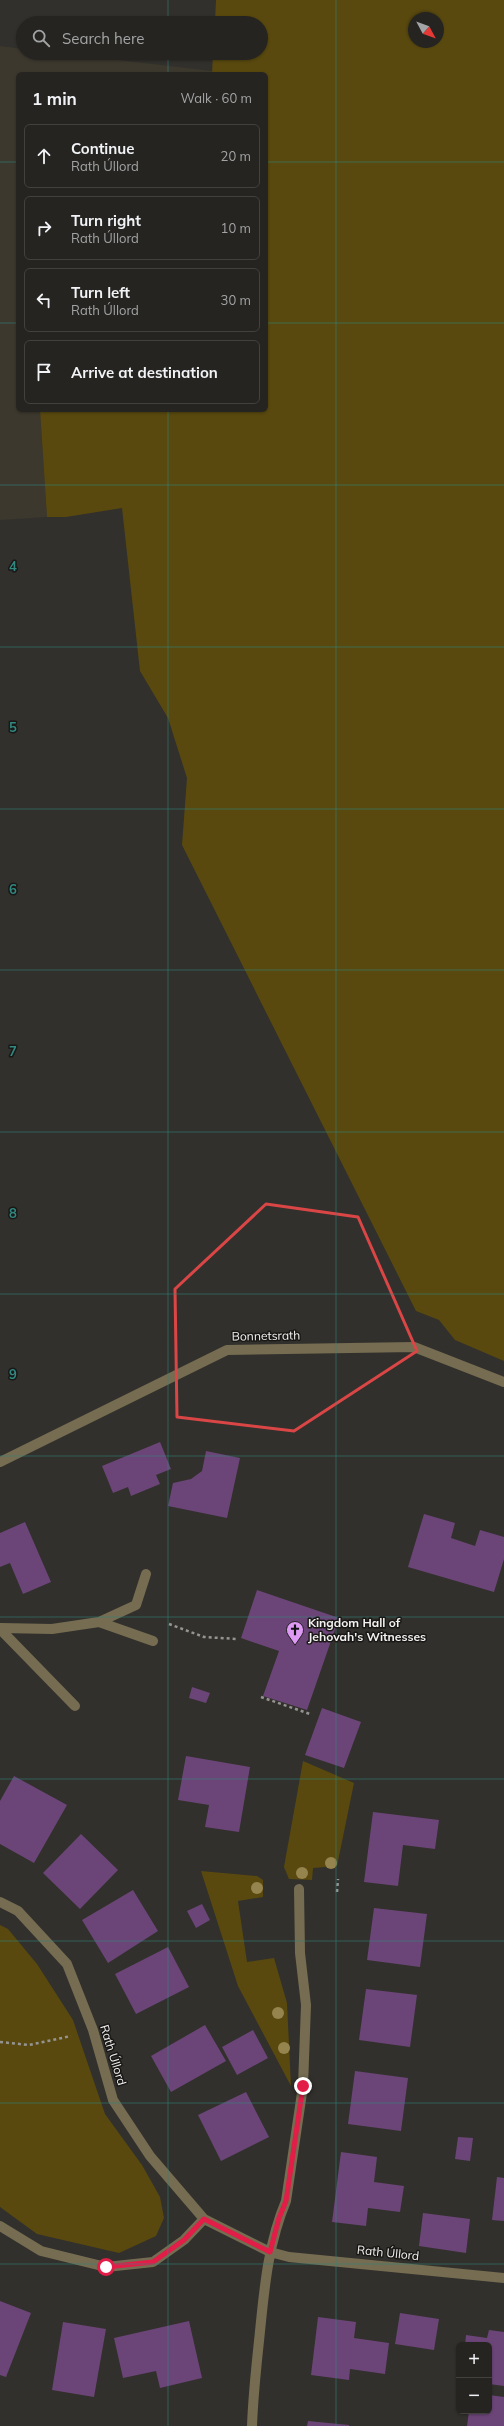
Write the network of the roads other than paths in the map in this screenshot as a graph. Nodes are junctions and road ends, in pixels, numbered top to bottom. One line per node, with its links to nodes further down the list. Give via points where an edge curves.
1 (504, 1382): 2 (street, Bonnetsrath, via 414,1347 227,1350)
2 (0, 1462)
3 (146, 1574): 4 (street, via 136,1605)
4 (99, 1622): 5 (street, via 52,1629); 6 (street)
5 (1, 1629): 7 (street)
6 (153, 1640)
7 (75, 1706)
8 (299, 1888): 12 (street, via 300,1953 306,2005 303,2086 286,2201)
9 (0, 1902): 10 (street, Rath Úllord, via 18,1911 67,1964 93,2030 113,2100 150,2156)
10 (204, 2219): 11 (street, via 184,2240 153,2262 106,2267 41,2251); 12 (street, Rath Úllord)
11 (0, 2226)
12 (270, 2252): 13 (street, Rath Úllord); 14 (street)
13 (504, 2278)
14 (252, 2426)

